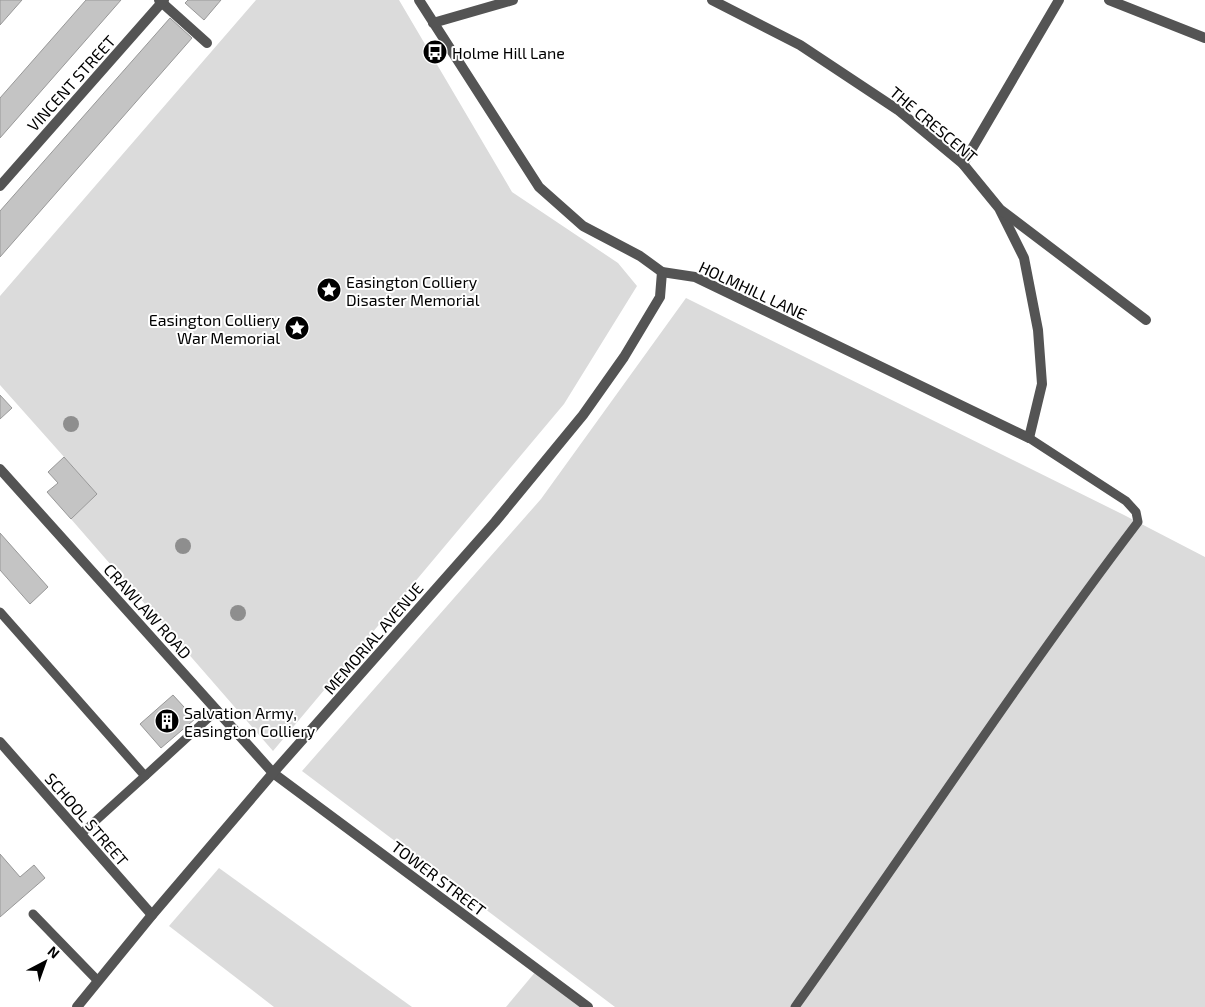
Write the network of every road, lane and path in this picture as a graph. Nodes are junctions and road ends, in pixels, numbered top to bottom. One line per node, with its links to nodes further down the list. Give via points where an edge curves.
1 (419, 0): 7 (street, HOLMHILL LANE)
2 (513, 0): 7 (street)
3 (712, 0): 10 (street, THE CRESCENT, via 800,45 898,110)
4 (1059, 0): 10 (street)
5 (1109, 0): 8 (street)
6 (162, 1): 9 (street); 11 (street, VINCENT STREET)
7 (433, 24): 13 (street, HOLMHILL LANE, via 539,187 583,226 640,256)
8 (1205, 38)
9 (207, 43)
10 (964, 164): 12 (street, THE CRESCENT)
11 (0, 186)
12 (999, 208): 14 (street); 15 (street, THE CRESCENT, via 1024,258 1038,330 1042,384)
13 (662, 272): 15 (street, HOLMHILL LANE, via 694,277); 20 (street, MEMORIAL AVENUE, via 660,297 624,357 583,415 495,522)
14 (1146, 320)
15 (1029, 438): 28 (lane, via 1126,501 1136,512 1138,522 947,786)
16 (0, 470): 18 (street, CRAWLAW ROAD)
17 (0, 612): 21 (lane)
18 (217, 710): 20 (street, CRAWLAW ROAD); 21 (lane)
19 (0, 742): 22 (street, SCHOOL STREET)
20 (273, 773): 24 (street, MEMORIAL AVENUE); 27 (street, TOWER STREET)
21 (145, 776): 22 (lane)
22 (81, 834): 24 (street, SCHOOL STREET)
23 (33, 914): 25 (lane)
24 (152, 915): 25 (street, MEMORIAL AVENUE)
25 (98, 981): 26 (street, MEMORIAL AVENUE)
26 (82, 1005)
27 (588, 1007)
28 (795, 1007)

